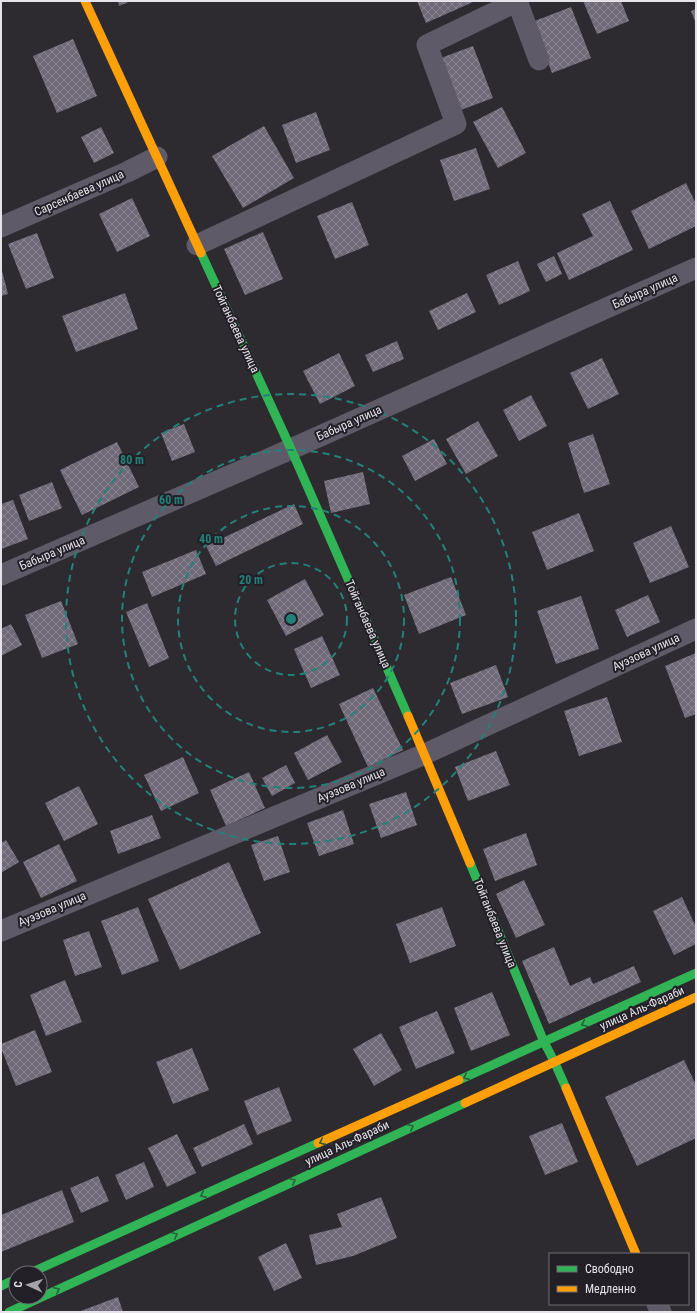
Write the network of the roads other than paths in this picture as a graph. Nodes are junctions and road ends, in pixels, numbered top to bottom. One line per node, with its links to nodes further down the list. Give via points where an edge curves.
1 (85, 1): 4 (main road, Тойганбаева улица)
2 (517, 1): 3 (street); 6 (street, via 427,45 456,124)
3 (539, 60)
4 (157, 157): 5 (street, Сарсенбаева улица); 6 (main road, Тойганбаева улица)
5 (1, 227)
6 (197, 245): 8 (main road, Тойганбаева улица)
7 (696, 268): 8 (street, Бабыра улица)
8 (291, 449): 9 (street, Бабыра улица); 11 (main road, Тойганбаева улица)
9 (1, 575)
10 (696, 629): 11 (street, Ауэзова улица)
11 (425, 754): 12 (street, Ауэзова улица); 15 (main road, Тойганбаева улица)
12 (1, 931)
13 (696, 973): 15 (main road, улица Аль-Фараби, one-way to 15)
14 (696, 996): 16 (main road, улица Аль-Фараби)
15 (544, 1042): 16 (main road, Тойганбаева улица); 18 (main road, улица Аль-Фараби, one-way to 18)
16 (554, 1061): 17 (main road, Тойганбаева улица); 19 (main road, улица Аль-Фараби, one-way to 16)
17 (636, 1253)
18 (48, 1265)
19 (9, 1312)

